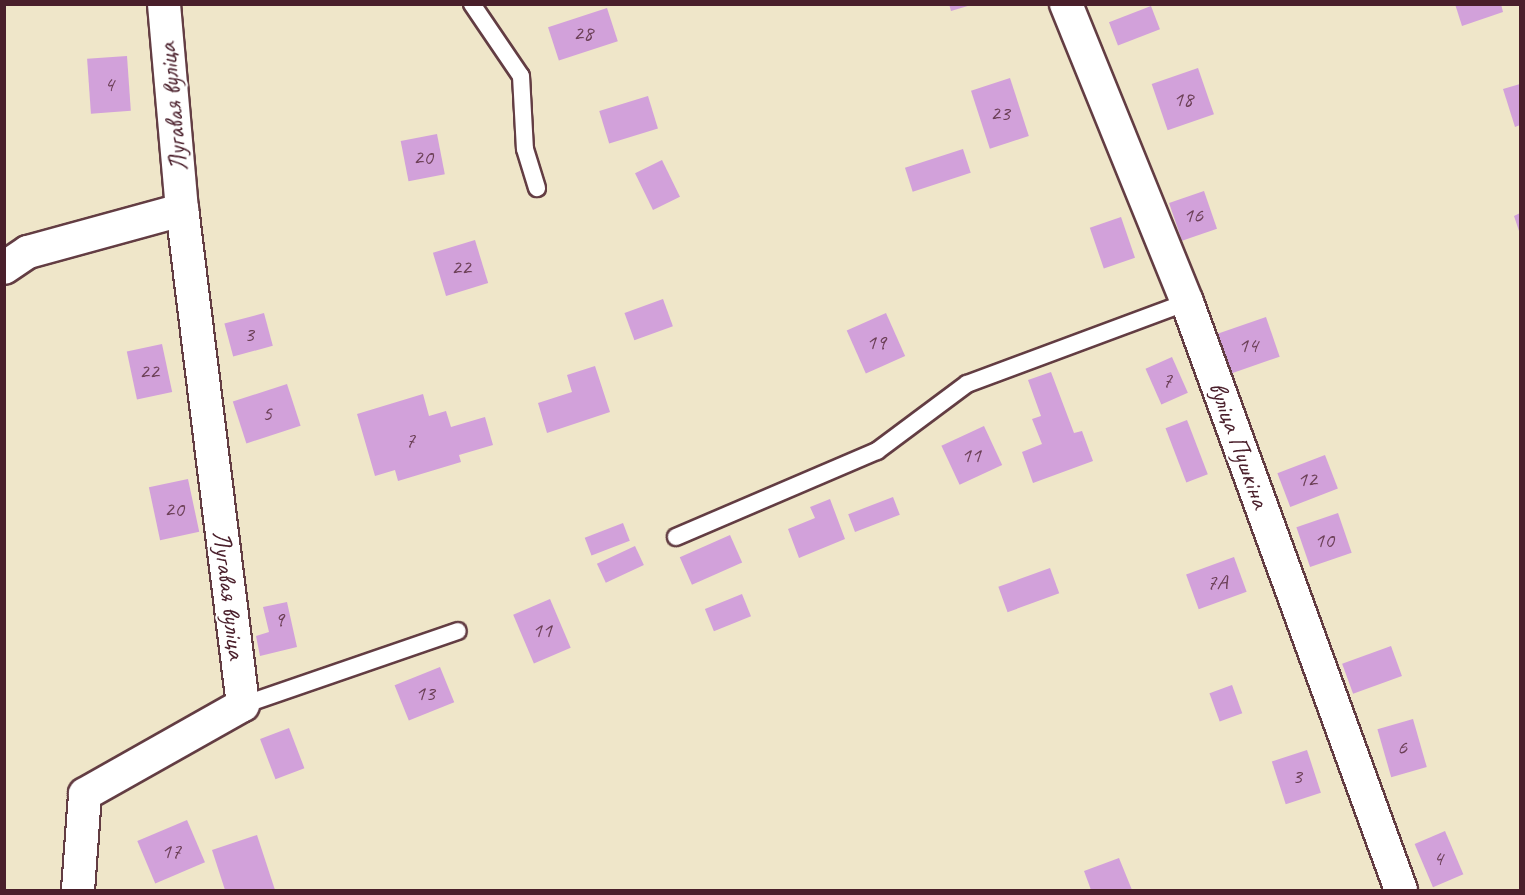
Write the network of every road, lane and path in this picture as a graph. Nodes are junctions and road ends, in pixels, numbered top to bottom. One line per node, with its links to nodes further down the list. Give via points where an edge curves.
1 (164, 4): 5 (street, Лугавая вуліца)
2 (472, 4): 4 (lane, via 521,76 525,149)
3 (1066, 4): 7 (street, вуліца Пушкіна)
4 (537, 188)
5 (182, 210): 6 (street, via 28,252); 10 (street, Лугавая вуліца)
6 (4, 267)
7 (1187, 302): 8 (lane, via 967,384 877,451); 12 (street, вуліца Пушкіна)
8 (676, 537)
9 (458, 631): 10 (lane)
10 (243, 705): 11 (street, via 85,794)
11 (78, 891)
12 (1401, 891)

